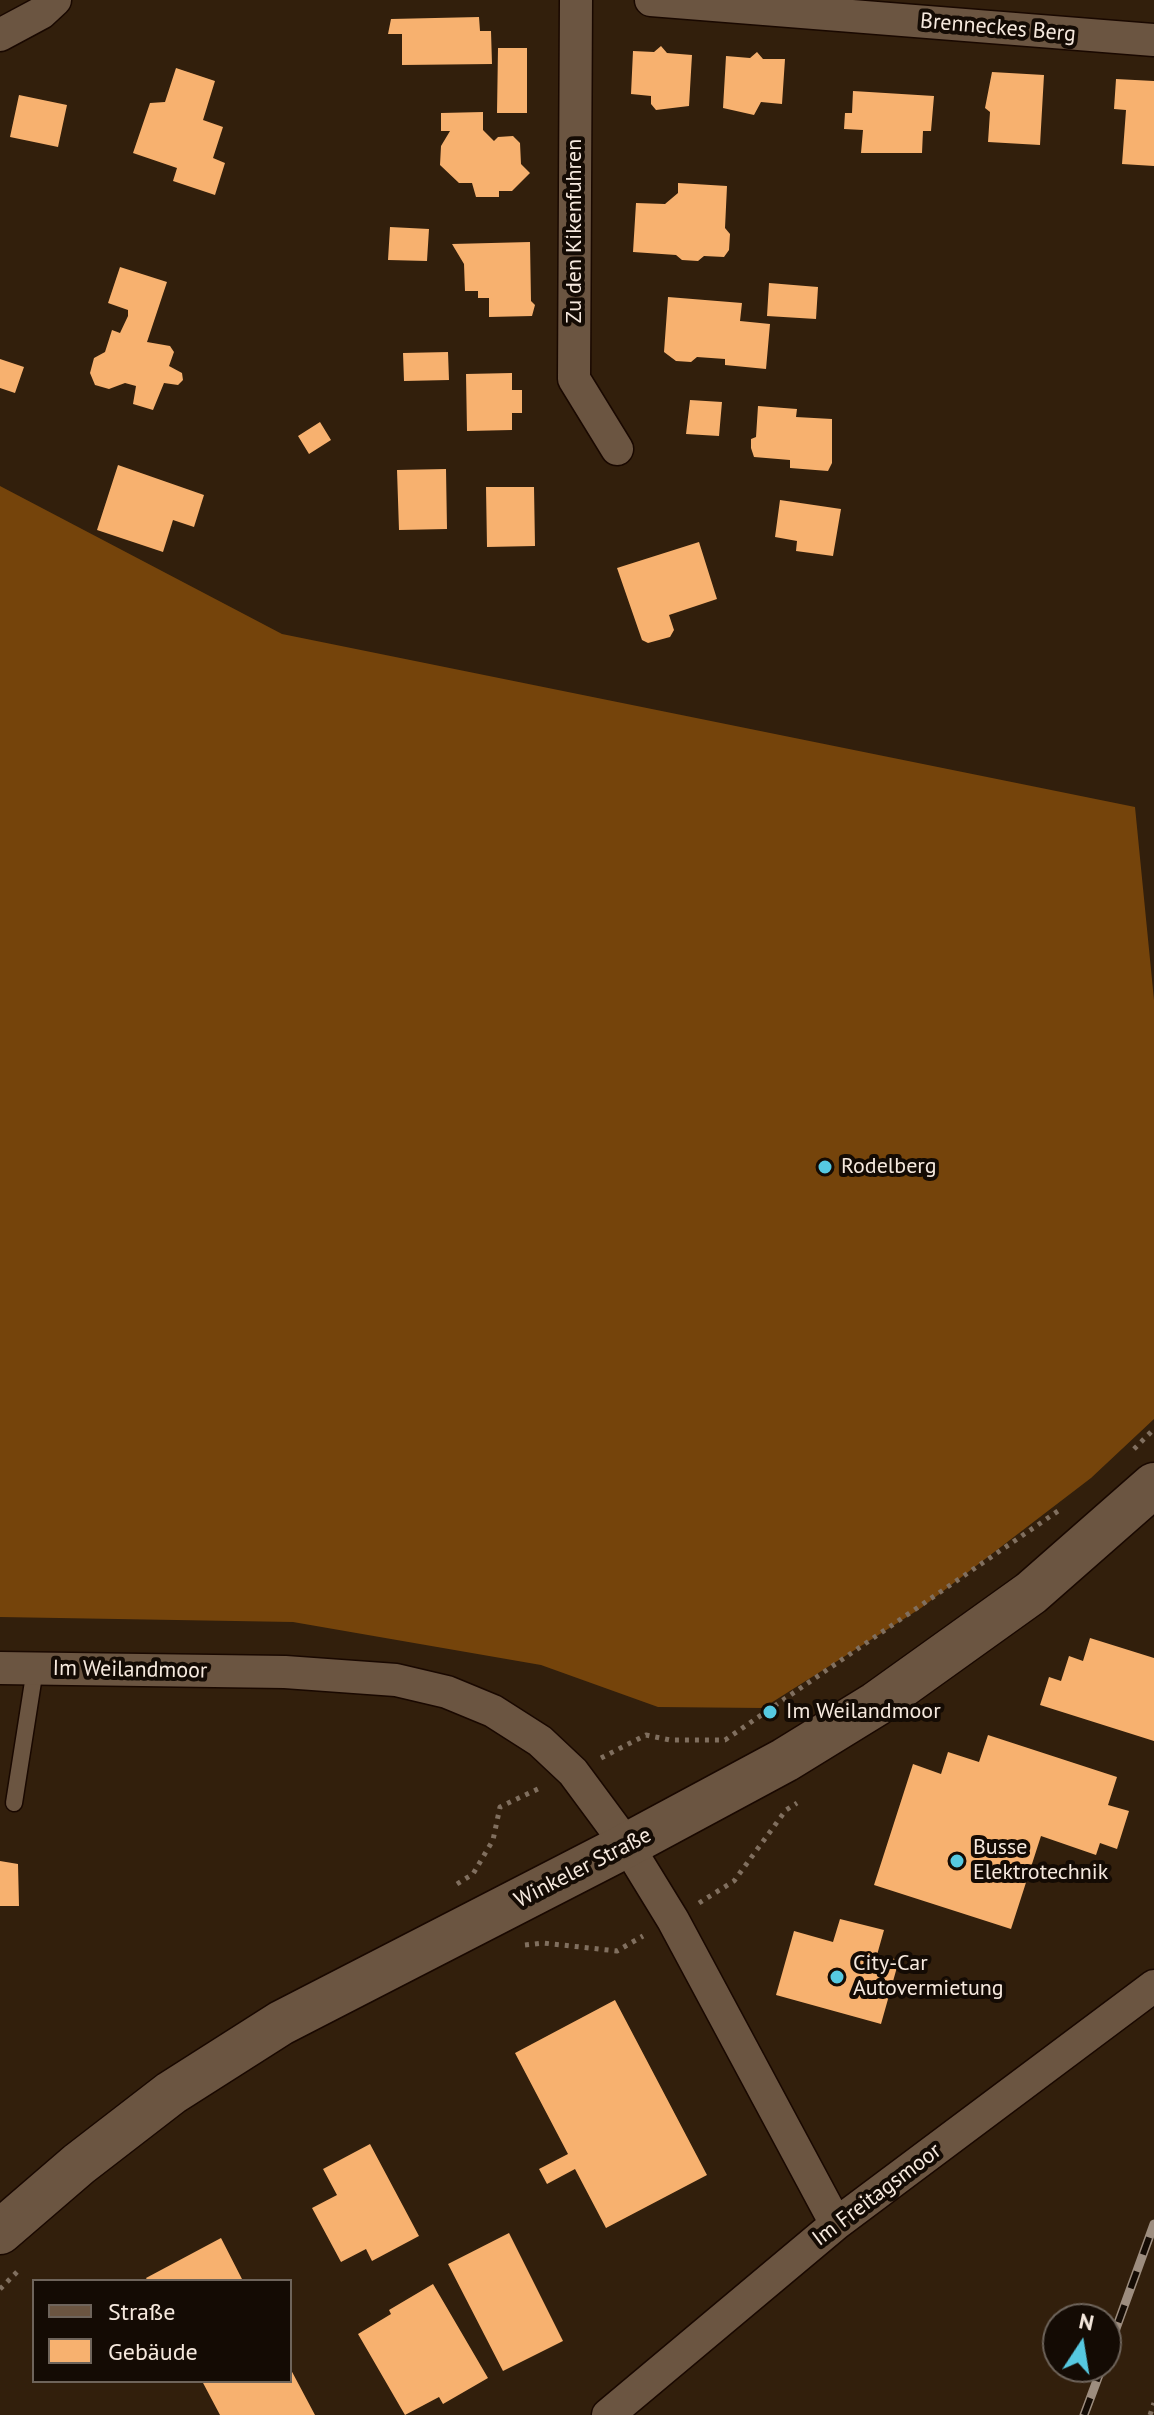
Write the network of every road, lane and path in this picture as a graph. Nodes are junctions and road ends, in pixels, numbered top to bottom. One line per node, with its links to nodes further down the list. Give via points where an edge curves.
1 (55, 0): 4 (street)
2 (576, 0): 6 (street, Zu den Kikenfuhren, via 574,379)
3 (651, 0): 5 (street, Brenneckes Berg)
4 (0, 35)
5 (1154, 40)
6 (617, 449)
7 (1154, 1429): 8 (path)
8 (1143, 1468): 14 (street, Winkeler Straße, via 1031,1593 949,1655 785,1760)
9 (1059, 1511): 12 (path, via 725,1740 646,1735)
10 (0, 1668): 11 (street, Im Weilandmoor)
11 (35, 1669): 12 (street, Im Weilandmoor, via 285,1672 396,1680 447,1692 493,1711 540,1741); 13 (lane)
12 (573, 1772): 14 (street, Im Weilandmoor)
13 (14, 1803)
14 (627, 1845): 16 (street, Im Weilandmoor, via 673,1920); 17 (street, Winkeler Straße, via 281,2023 171,2093)
15 (1154, 1986): 16 (street, Im Freitagsmoor)
16 (836, 2224): 19 (street, Im Freitagsmoor)
17 (0, 2232)
18 (1154, 2403): 20 (path)
19 (608, 2415)
20 (1150, 2415)

